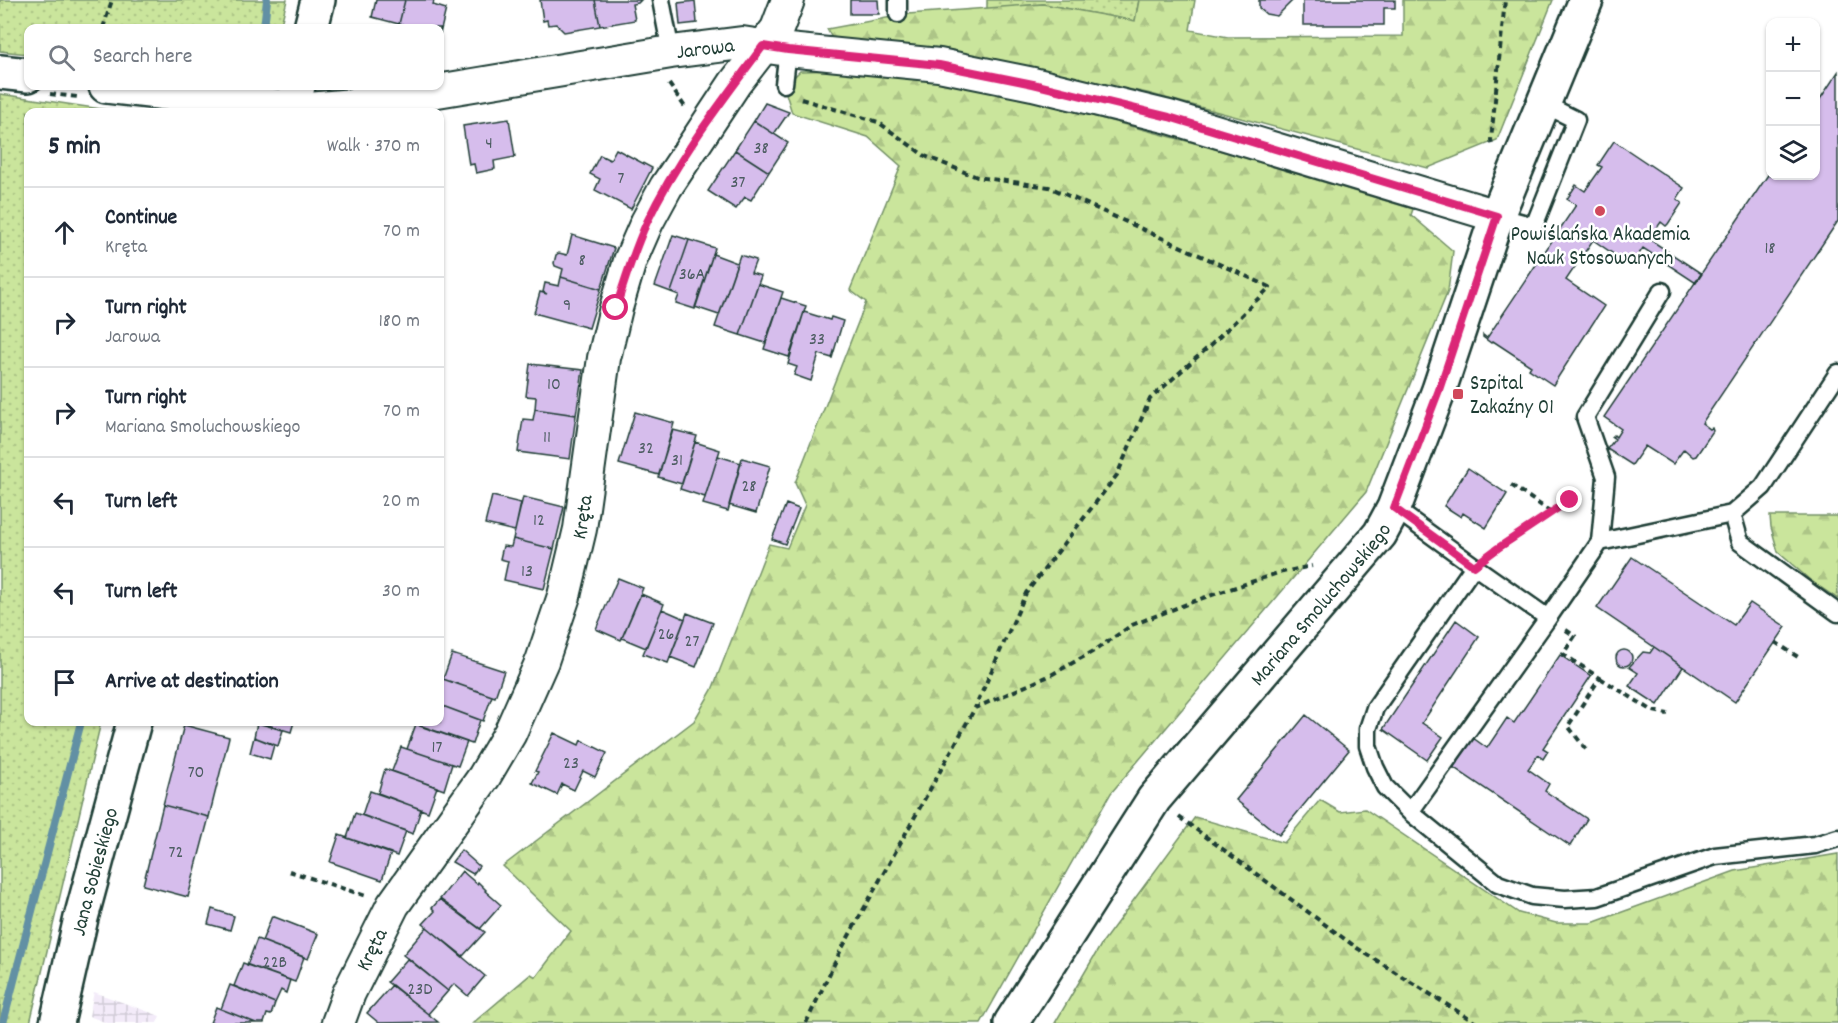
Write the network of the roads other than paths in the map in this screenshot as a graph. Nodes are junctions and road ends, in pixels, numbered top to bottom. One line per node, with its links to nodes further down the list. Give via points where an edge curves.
1 (318, 0): 5 (street)
2 (661, 0): 7 (lane)
3 (788, 0): 6 (street, Kręta, via 777,29)
4 (1586, 0): 14 (street, Mariana Smoluchowskiego)
5 (312, 24)
6 (776, 48): 7 (street, Jarowa, via 742,43); 10 (lane); 14 (street, Jarowa, via 939,65 1033,84 1169,117); 27 (street, Kręta, via 701,132 647,222 630,261 604,358 579,529 564,596 533,681 510,733 484,777 393,905)
7 (668, 65): 13 (street, Jarowa)
8 (0, 72): 9 (street)
9 (24, 75)
10 (784, 84)
11 (153, 90): 12 (street)
12 (294, 102)
13 (320, 108)
14 (1497, 216): 17 (street, Mariana Smoluchowskiego, via 1439,390)
15 (1662, 291): 19 (lane, via 1585,417 1606,477)
16 (1838, 373): 18 (lane, via 1764,487)
17 (1394, 508): 20 (lane); 28 (street, Mariana Smoluchowskiego, via 1380,534 1154,799)
18 (1732, 514): 19 (lane); 21 (lane, via 1740,542)
19 (1600, 542): 22 (lane)
20 (1474, 566): 22 (lane); 24 (lane, via 1375,708 1368,729 1374,767 1385,787)
21 (1838, 613)
22 (1548, 618): 24 (lane)
23 (133, 726): 26 (street, Jana Sobieskiego)
24 (1410, 812): 25 (lane, via 1498,884 1532,896 1565,899 1597,897 1715,856 1815,845)
25 (1838, 838)
26 (57, 1023)
27 (338, 1023)
28 (1011, 1023)

